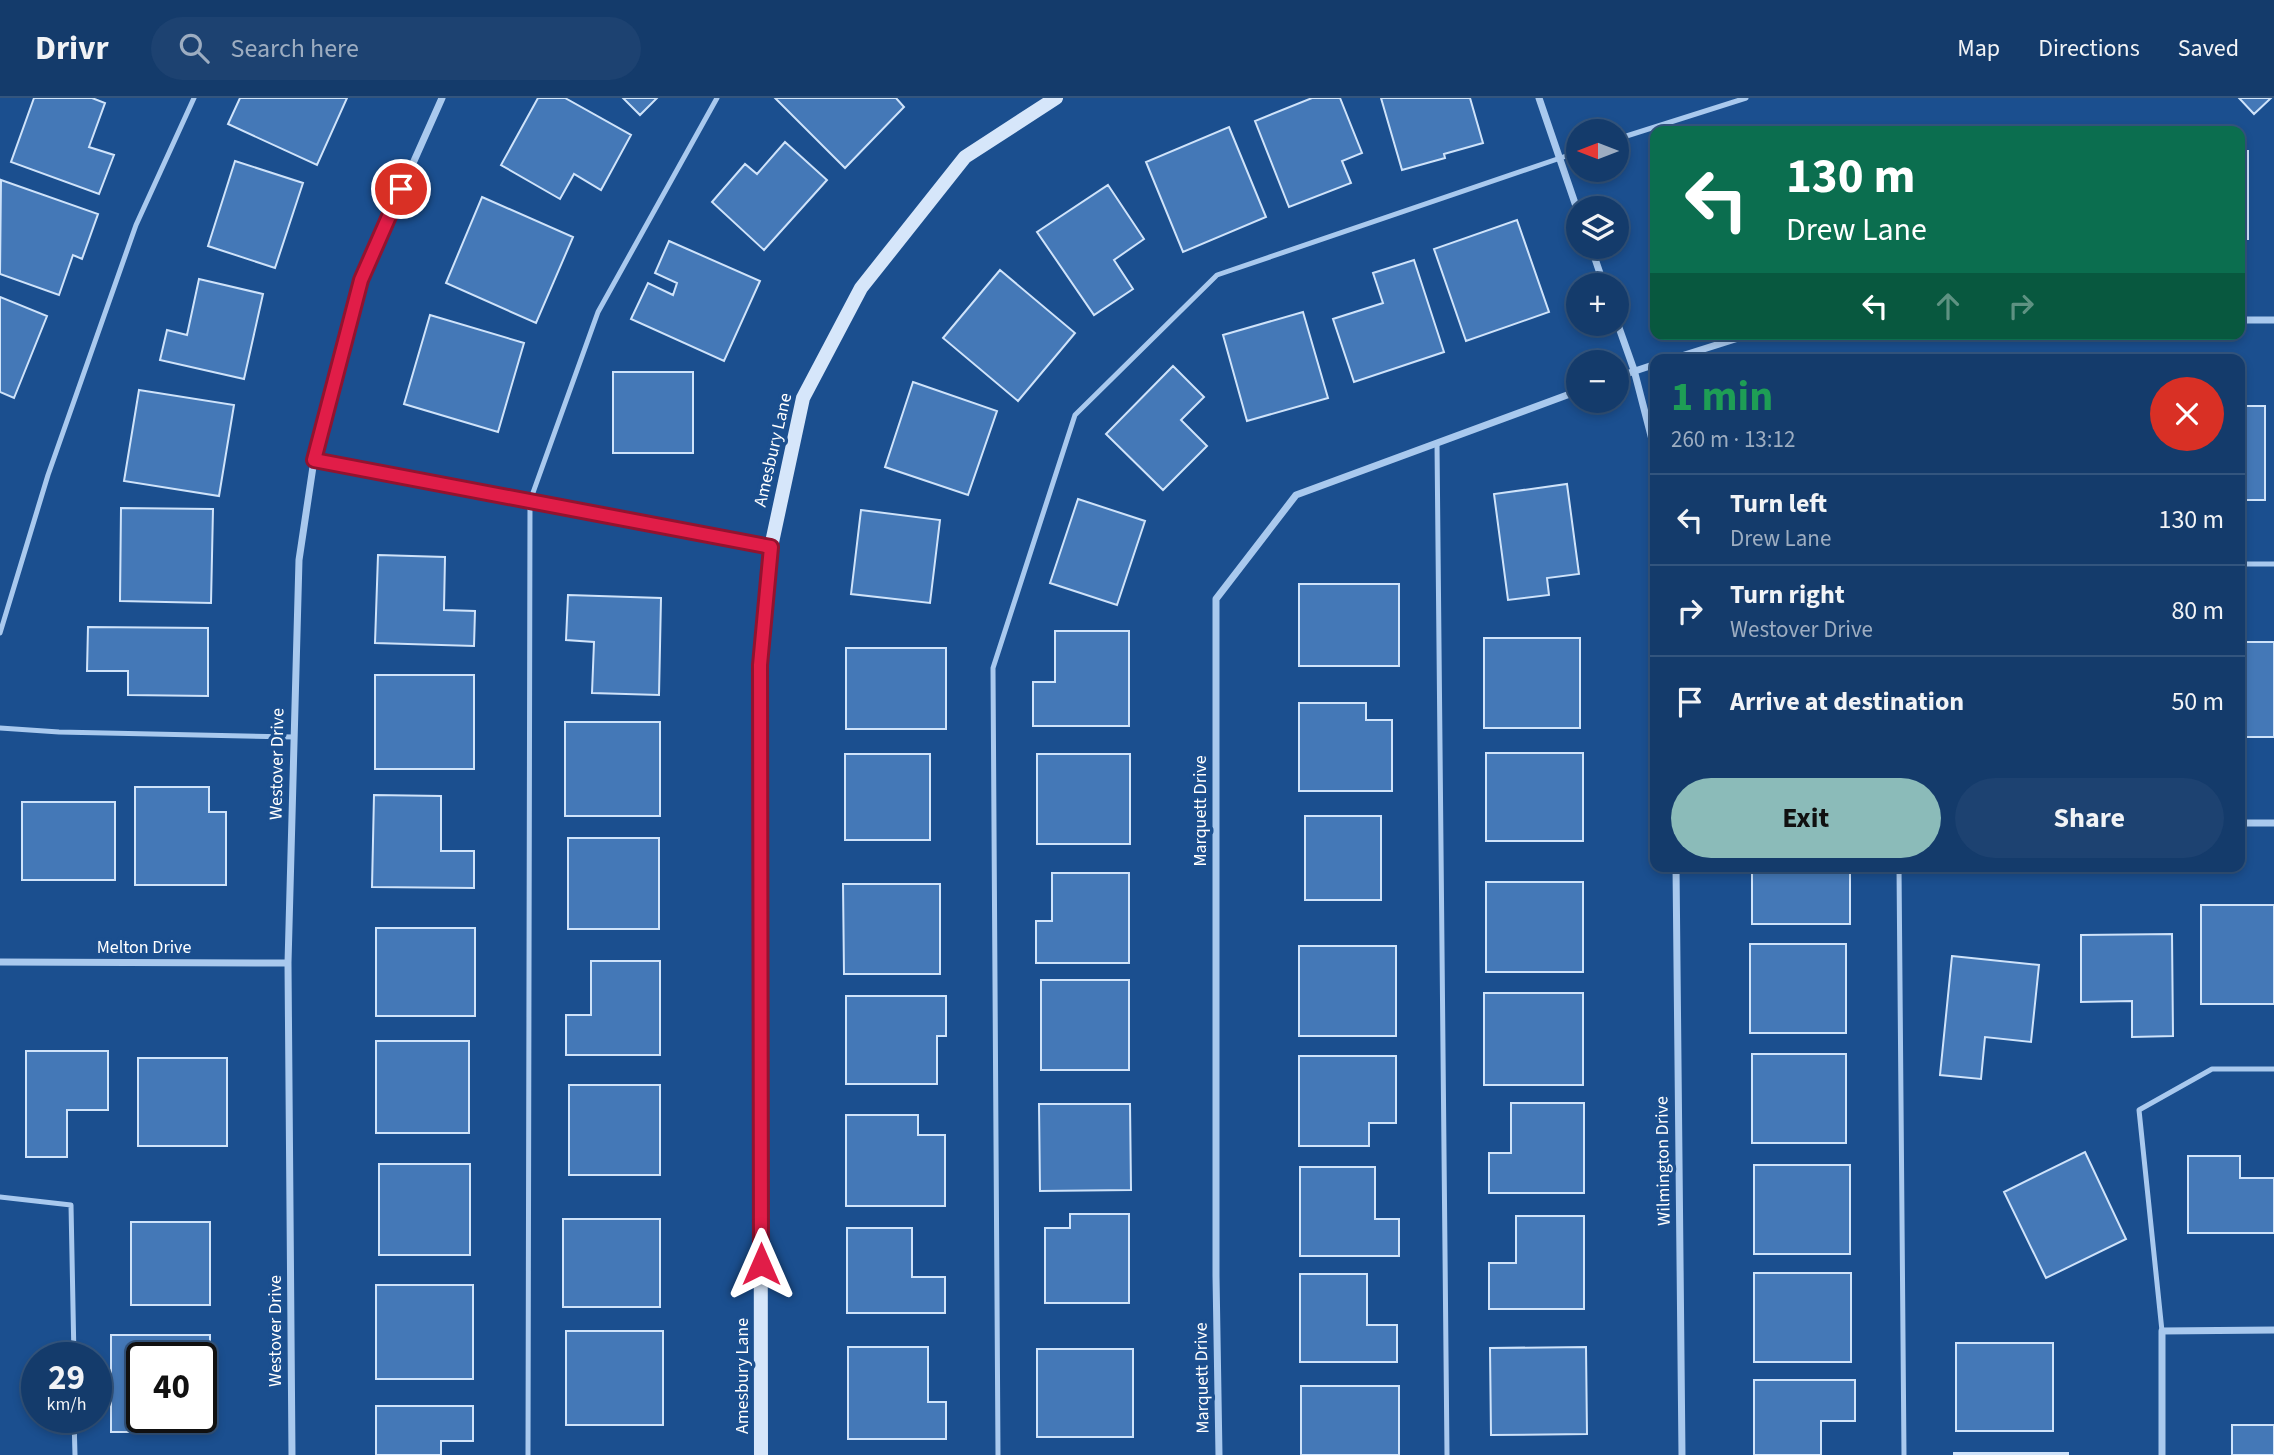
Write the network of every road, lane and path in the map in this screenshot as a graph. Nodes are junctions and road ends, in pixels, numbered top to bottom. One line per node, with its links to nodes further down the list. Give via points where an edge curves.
1 (194, 98): 29 (lane, via 136,225 48,475)
2 (442, 98): 24 (street, Westover Drive, via 361,280)
3 (717, 98): 25 (lane, via 598,312)
4 (1056, 98): 26 (street, Amesbury Lane, via 965,157 860,288 803,398)
5 (1539, 98): 11 (street)
6 (1746, 98): 7 (lane)
7 (1658, 126)
8 (1650, 129): 9 (lane)
9 (1629, 135)
10 (1566, 156): 11 (lane)
11 (1560, 158): 12 (street); 48 (lane, via 1217,275 1075,415 993,668)
12 (1573, 196)
13 (2245, 320): 14 (street)
14 (2274, 320)
15 (1622, 336): 19 (street)
16 (1732, 340): 17 (street)
17 (1688, 354)
18 (1650, 366): 19 (street)
19 (1634, 370): 20 (street); 22 (street)
20 (1629, 372)
21 (1566, 395): 23 (street, Marquett Drive)
22 (1650, 432)
23 (1437, 443): 49 (street, Marquett Drive, via 1296,495 1216,599); 50 (lane)
24 (314, 460): 25 (street); 31 (street, Westover Drive, via 299,560)
25 (530, 501): 26 (street); 46 (lane)
26 (771, 547): 47 (street, Amesbury Lane, via 760,665)
27 (2245, 564): 28 (lane)
28 (2274, 564)
29 (0, 633)
30 (0, 728): 31 (lane)
31 (294, 737): 37 (street, Westover Drive)
32 (2245, 823): 33 (street)
33 (2274, 823)
34 (1676, 872): 51 (street, Wilmington Drive)
35 (1899, 872): 52 (lane)
36 (0, 962): 37 (street, Melton Drive)
37 (288, 963): 45 (street, Westover Drive)
38 (2274, 1069): 41 (lane, via 2212,1069 2139,1110)
39 (0, 1197): 42 (lane, via 71,1205)
40 (2274, 1330): 41 (street)
41 (2162, 1332): 53 (street)
42 (74, 1342)
43 (75, 1433): 44 (lane)
44 (75, 1455)
45 (292, 1455)
46 (528, 1455)
47 (761, 1455)
48 (998, 1455)
49 (1219, 1455)
50 (1447, 1455)
51 (1682, 1455)
52 (1904, 1455)
53 (2162, 1455)

